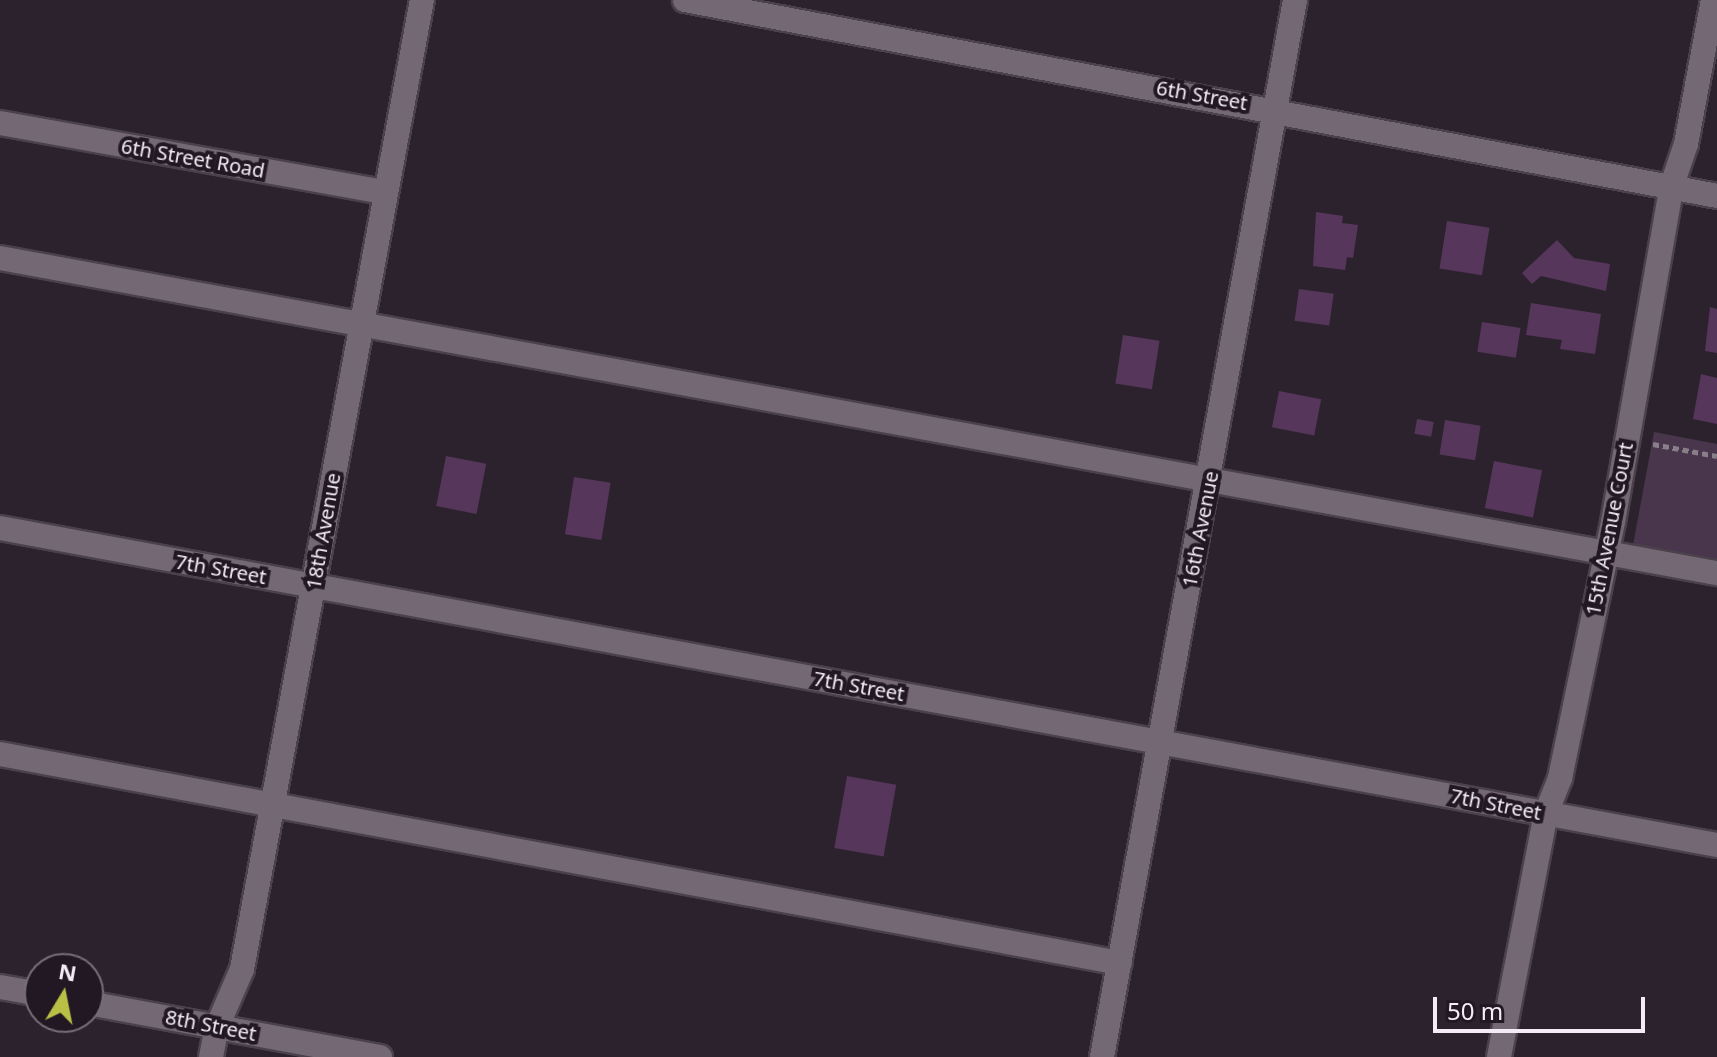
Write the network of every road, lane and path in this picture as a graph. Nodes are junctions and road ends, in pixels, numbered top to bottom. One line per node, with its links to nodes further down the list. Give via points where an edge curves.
1 (422, 0): 8 (street, 18th Avenue)
2 (685, 0): 5 (street, 6th Street)
3 (1295, 0): 5 (street, 16th Avenue)
4 (1713, 0): 7 (street, 15th Avenue Court, via 1686,144)
5 (1274, 109): 7 (street, 6th Street); 14 (street, 16th Avenue)
6 (0, 123): 8 (street, 6th Street Road)
7 (1671, 188): 9 (street, 6th Street); 16 (street, 15th Avenue Court)
8 (385, 192): 11 (street, 18th Avenue)
9 (1717, 196)
10 (0, 258): 11 (street)
11 (361, 321): 14 (street); 18 (street, 18th Avenue)
12 (1653, 444): 13 (path)
13 (1717, 456)
14 (1210, 476): 16 (street); 19 (street, 16th Avenue)
15 (0, 528): 18 (street, 7th Street)
16 (1606, 553): 17 (street); 22 (street, 15th Avenue Court, via 1560,778)
17 (1717, 573)
18 (312, 586): 19 (street, 7th Street); 21 (street, 18th Avenue)
19 (1158, 741): 22 (street, 7th Street); 24 (street, 16th Avenue)
20 (0, 754): 21 (street)
21 (272, 805): 24 (street); 28 (street, 18th Avenue, via 242,969)
22 (1546, 813): 23 (street, 7th Street); 32 (street, 15th Avenue Court)
23 (1717, 845)
24 (1120, 963): 31 (street, 16th Avenue)
25 (0, 987): 26 (street)
26 (24, 991)
27 (104, 1006): 28 (street, 8th Street)
28 (217, 1027): 29 (street, 18th Avenue); 30 (street, 8th Street)
29 (211, 1057)
30 (380, 1057)
31 (1102, 1057)
32 (1499, 1057)

